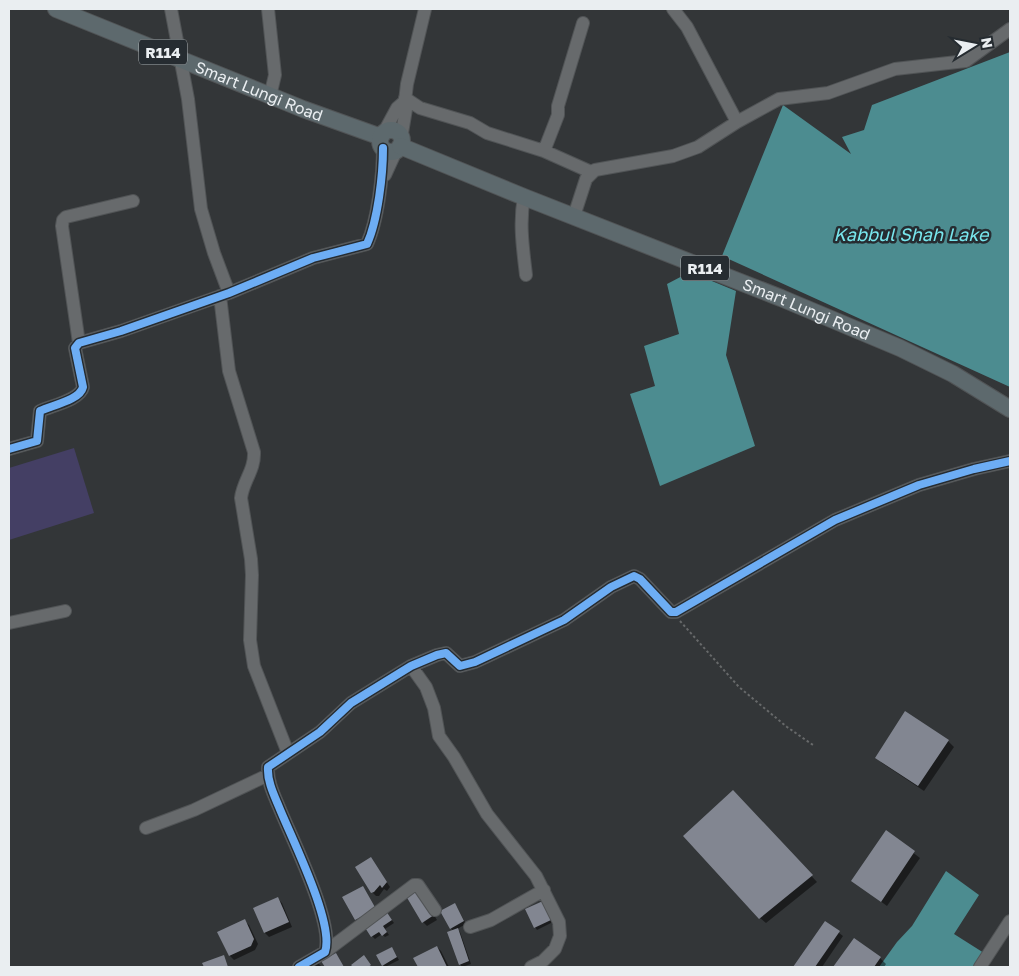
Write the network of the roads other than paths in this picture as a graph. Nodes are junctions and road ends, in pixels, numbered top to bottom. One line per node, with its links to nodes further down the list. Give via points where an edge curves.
1 (56, 9): 8 (main road, Smart Lungi Road / R114)
2 (171, 9): 8 (street)
3 (268, 9): 9 (street, via 275,64)
4 (425, 9): 10 (street)
5 (673, 9): 11 (street, via 687,27)
6 (583, 23): 13 (street, via 558,115)
7 (1010, 30): 11 (street, via 966,61 894,69 828,93 779,99)
8 (180, 59): 9 (main road, Smart Lungi Road / R114); 19 (street, via 201,209)
9 (270, 96): 12 (main road, Smart Lungi Road / R114)
10 (405, 100): 12 (street, via 406,109); 12 (street, via 397,108); 13 (street, via 420,108 470,123 487,133)
11 (737, 122): 14 (street, via 698,147 673,156)
12 (391, 142): 15 (main road, Smart Lungi Road / R114); 19 (street, via 367,244 313,258)
13 (544, 151): 14 (street)
14 (591, 172): 17 (street, via 582,187)
15 (524, 198): 17 (main road, Smart Lungi Road / R114); 18 (street, via 521,227)
16 (132, 201): 20 (street, via 63,220)
17 (574, 216): 21 (main road, Smart Lungi Road / R114, via 900,348 954,374)
18 (526, 275)
19 (225, 294): 20 (street); 27 (street, via 229,371 254,452 254,464 242,487 241,498 252,575 250,640 254,666)
20 (79, 343): 22 (street, via 75,348 82,392 40,411 37,441)
21 (1008, 409)
22 (9, 449)
23 (1010, 461): 26 (street, via 919,485 836,520 673,613 634,576 611,587 564,620 466,666 460,666 446,653)
24 (65, 611): 25 (street)
25 (9, 624)
26 (411, 666): 27 (street, via 351,702 320,732); 30 (street, via 426,687 439,736 487,814)
27 (288, 753): 28 (street, via 268,767)
28 (268, 775): 29 (street, via 194,810); 34 (street, via 319,904 328,944)
29 (146, 828)
30 (544, 890): 33 (street, via 491,920); 36 (street, via 559,922 560,936 555,949)
31 (435, 910): 34 (street, via 422,889 414,886)
32 (1010, 921): 37 (street)
33 (470, 927)
34 (325, 952): 35 (street)
35 (299, 967)
36 (531, 967)
37 (980, 967)

